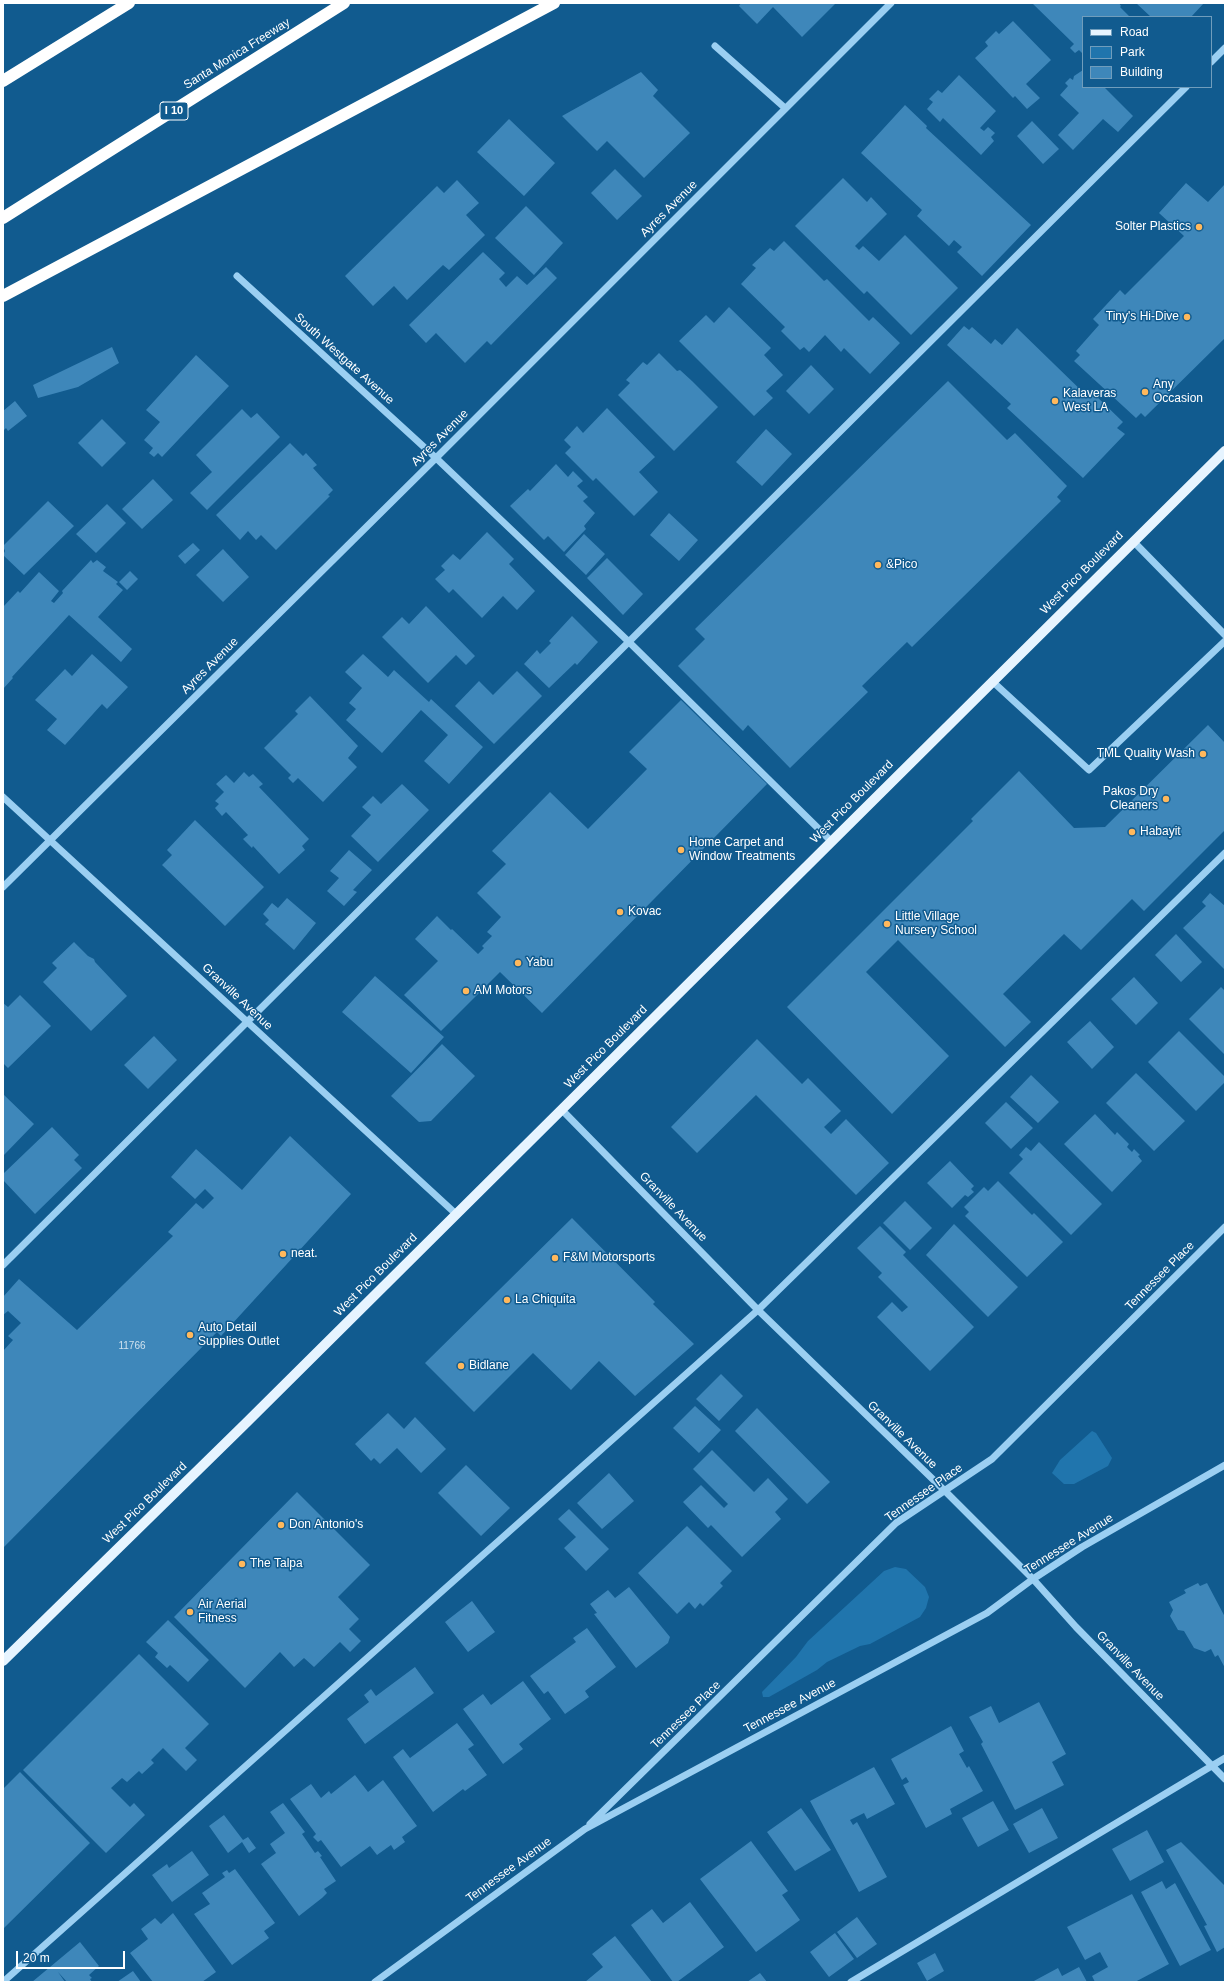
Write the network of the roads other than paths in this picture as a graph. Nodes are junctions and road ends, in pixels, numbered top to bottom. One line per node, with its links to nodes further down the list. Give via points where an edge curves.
1 (129, 3): 8 (highway)
2 (344, 3): 11 (highway, Santa Monica Freeway / I 10)
3 (554, 3): 13 (highway)
4 (890, 3): 10 (street, Ayres Avenue)
5 (715, 46): 10 (street)
6 (1225, 48): 7 (street)
7 (1212, 61)
8 (3, 81)
9 (1185, 88): 19 (street)
10 (785, 108): 15 (street, Ayres Avenue)
11 (3, 218)
12 (237, 276): 15 (street, South Westgate Avenue)
13 (3, 296)
14 (1225, 451): 16 (main road, West Pico Boulevard)
15 (436, 458): 19 (street, South Westgate Avenue); 22 (street, Ayres Avenue)
16 (1133, 541): 17 (street); 20 (main road, West Pico Boulevard)
17 (1225, 635)
18 (1225, 641): 20 (street, via 1089,770)
19 (629, 642): 23 (street, South Westgate Avenue); 26 (street)
20 (992, 681): 23 (main road, West Pico Boulevard)
21 (3, 797): 22 (street, Granville Avenue)
22 (50, 841): 25 (street, Ayres Avenue); 26 (street, Granville Avenue)
23 (831, 841): 27 (main road, West Pico Boulevard)
24 (1225, 853): 31 (street)
25 (3, 887)
26 (248, 1022): 28 (street, Granville Avenue); 30 (street)
27 (562, 1110): 28 (main road, West Pico Boulevard); 31 (street, Granville Avenue)
28 (456, 1214): 35 (main road, West Pico Boulevard)
29 (1225, 1227): 33 (street, Tennessee Place, via 992,1459)
30 (3, 1265)
31 (758, 1310): 33 (street, Granville Avenue); 40 (street)
32 (1225, 1465): 34 (street, Tennessee Avenue, via 1082,1547)
33 (945, 1491): 34 (street, Granville Avenue); 39 (street, Tennessee Place, via 896,1523)
34 (1033, 1579): 37 (street, Granville Avenue, via 1076,1627); 39 (street, Tennessee Avenue, via 980,1617)
35 (3, 1661)
36 (1225, 1758): 37 (street)
37 (1211, 1765): 38 (street, Granville Avenue); 42 (street)
38 (1225, 1779)
39 (585, 1829): 41 (street, Tennessee Avenue)
40 (3, 1982)
41 (375, 1982)
42 (851, 1982)

